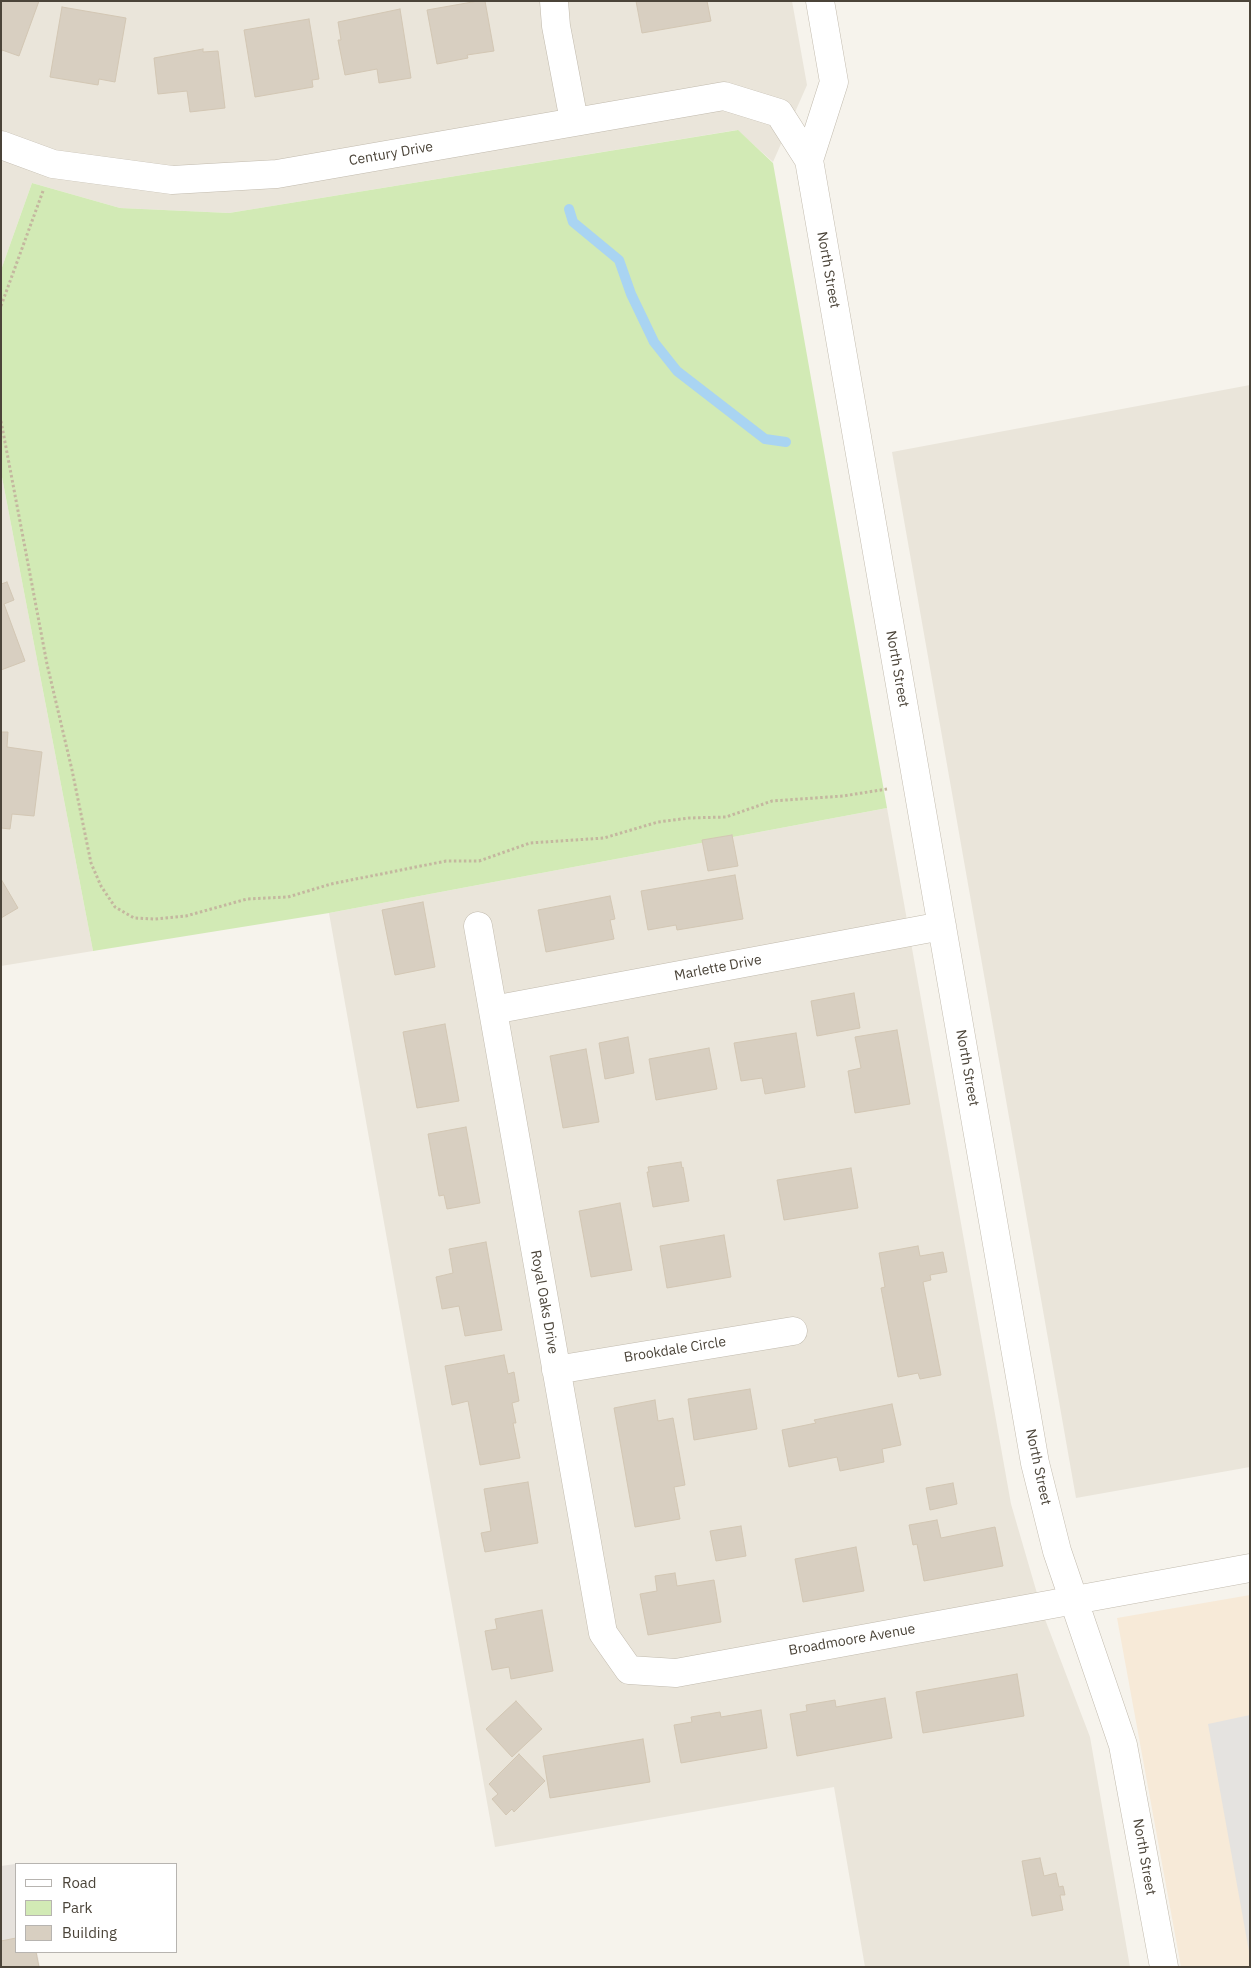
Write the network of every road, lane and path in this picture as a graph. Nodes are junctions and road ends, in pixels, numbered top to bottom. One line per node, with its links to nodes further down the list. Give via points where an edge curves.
1 (554, 1): 4 (street)
2 (820, 1): 6 (street, North Street, via 834,82)
3 (779, 113): 4 (street, Century Drive, via 724,96); 6 (street, North Street)
4 (574, 121): 7 (street, Century Drive, via 277,174 172,180)
5 (1, 145): 7 (street, Century Drive)
6 (809, 160): 10 (street, North Street)
7 (53, 164): 8 (path)
8 (1, 306)
9 (1, 422): 10 (path, via 47,664 91,864 100,886 115,907 134,918 186,916 247,898 288,897 331,884 446,861 479,861 530,843 604,838 658,822 726,817 772,801 843,796)
10 (918, 784): 12 (street, North Street)
11 (478, 926): 13 (street, Royal Oaks Drive)
12 (942, 926): 13 (street, Marlette Drive); 17 (street, North Street, via 1035,1463)
13 (493, 1010): 15 (street, Royal Oaks Drive)
14 (793, 1331): 15 (street, Brookdale Circle)
15 (556, 1370): 18 (street, Royal Oaks Drive, via 603,1633)
16 (1250, 1568): 17 (street, Broadmoore Avenue)
17 (1074, 1599): 18 (street, Broadmoore Avenue, via 676,1673); 19 (street, North Street, via 1123,1745)
18 (629, 1670)
19 (1164, 1967)

